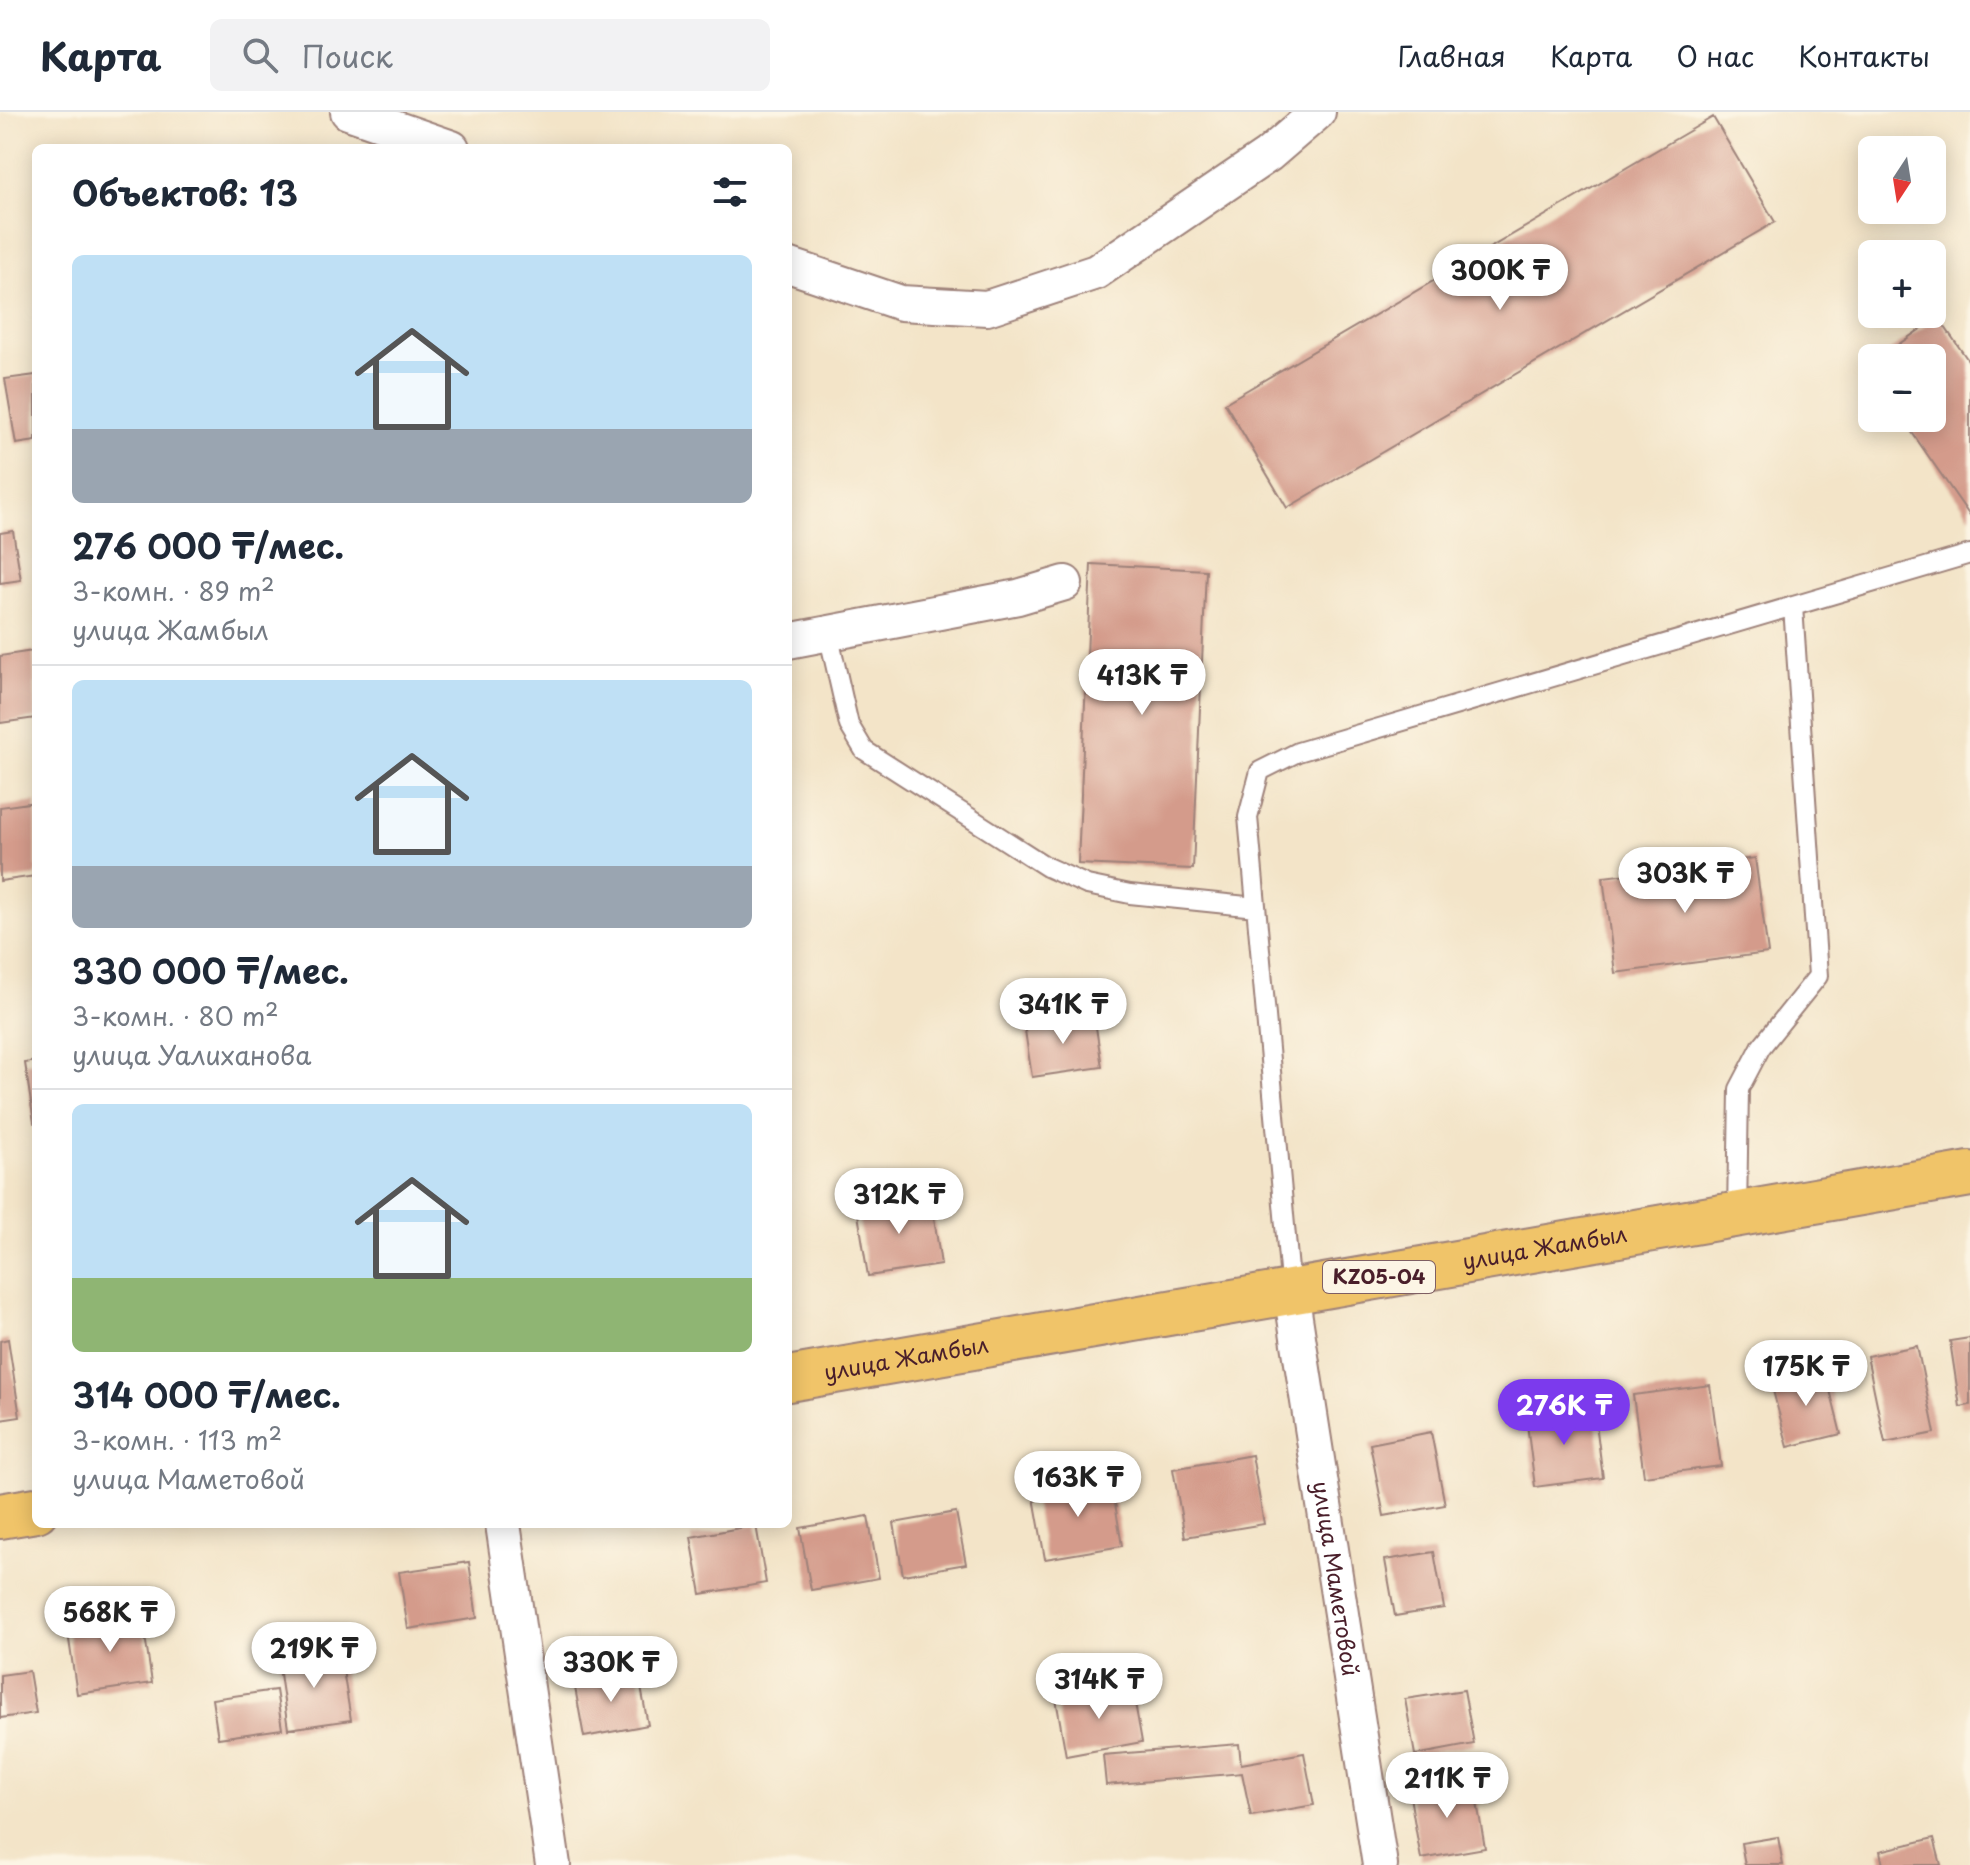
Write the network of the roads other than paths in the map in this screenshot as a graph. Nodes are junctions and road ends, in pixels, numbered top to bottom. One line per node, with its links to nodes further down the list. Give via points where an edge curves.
1 (348, 112): 3 (street)
2 (1318, 112): 4 (street, via 1268,155 1096,272 987,308 901,303)
3 (440, 144)
4 (792, 266)
5 (1970, 554): 7 (lane)
6 (1065, 583): 8 (street)
7 (1793, 606): 10 (lane, via 1298,752 1260,771 1248,817); 12 (lane, via 1818,976 1761,1047 1739,1089)
8 (828, 633): 9 (street); 10 (lane, via 849,725 864,750 1047,867 1087,885)
9 (792, 640)
10 (1256, 907): 13 (lane)
11 (1970, 1174): 12 (main road, улица Жамбыл / KZ05-04)
12 (1737, 1215): 13 (main road, улица Жамбыл / KZ05-04)
13 (1291, 1292): 14 (main road, улица Жамбыл / KZ05-04); 19 (street, улица Маметовой)
14 (792, 1378)
15 (32, 1511): 16 (main road)
16 (0, 1516)
17 (504, 1528): 18 (street)
18 (553, 1865)
19 (1380, 1865)

